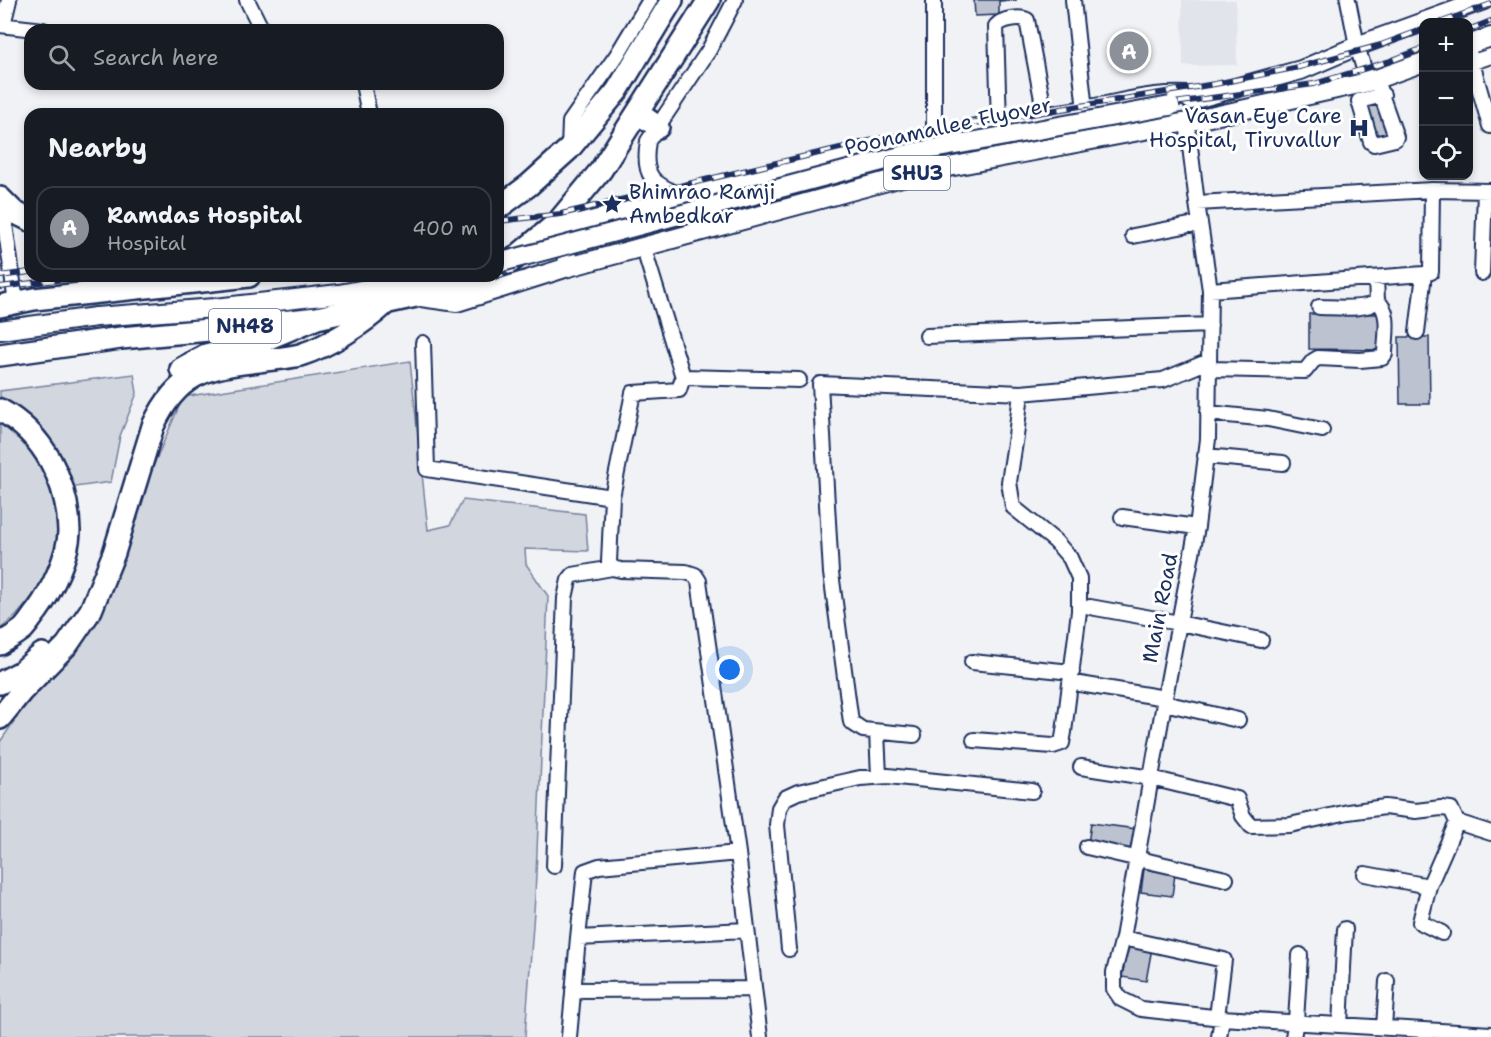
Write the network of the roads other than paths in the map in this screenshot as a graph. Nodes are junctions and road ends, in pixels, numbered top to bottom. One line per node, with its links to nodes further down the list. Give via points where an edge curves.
1 (9, 0): 12 (street)
2 (247, 0): 11 (street)
3 (650, 0): 33 (street, via 570,122)
4 (672, 0): 33 (highway, via 617,91)
5 (709, 0): 26 (highway)
6 (735, 0): 31 (street, via 709,50)
7 (934, 0): 32 (street)
8 (1073, 0): 25 (street)
9 (1348, 0): 15 (street)
10 (1484, 0): 15 (main road, SHU3)
11 (259, 24)
12 (1, 25): 13 (street)
13 (24, 28)
14 (1491, 37): 16 (main road)
15 (1357, 46): 21 (street); 23 (main road, SHU3, via 1301,70)
16 (1473, 50)
17 (1473, 53): 18 (street)
18 (1491, 56)
19 (1473, 63): 30 (street)
20 (1419, 64): 21 (main road, SHU3)
21 (1368, 88): 28 (main road, SHU3)
22 (364, 90): 24 (street)
23 (1200, 97): 25 (main road, via 1147,97); 45 (main road, Poonamallee Flyover / SHU3, bridge, via 1170,106 916,152)
24 (368, 108)
25 (1085, 110): 27 (main road)
26 (638, 113): 31 (highway); 46 (highway, via 601,170 558,222)
27 (1045, 115): 29 (main road); 29 (street, via 1027,20 1001,21 996,26)
28 (1187, 122): 39 (street, Main Road); 44 (main road, SHU3, via 917,173)
29 (999, 123): 32 (main road)
30 (1490, 126)
31 (658, 127): 36 (street, via 648,141 648,172 654,182)
32 (934, 137): 36 (main road)
33 (569, 149): 38 (highway)
34 (1432, 190): 35 (street); 39 (street); 49 (street, via 1431,272)
35 (1488, 191): 48 (street)
36 (683, 196): 47 (main road, via 580,224 563,239)
37 (2, 203): 40 (highway); 42 (highway); 58 (street)
38 (504, 203)
39 (1197, 203): 41 (street, Main Road)
40 (24, 217)
41 (1200, 223): 43 (street); 54 (street, Main Road)
42 (24, 225)
43 (1133, 236)
44 (643, 246): 47 (main road, SHU3); 68 (street)
45 (504, 261)
46 (504, 266)
47 (569, 267): 55 (main road, SHU3, via 456,302)
48 (1482, 273)
49 (1424, 274): 50 (street); 63 (street)
50 (1376, 278): 54 (street); 56 (street)
51 (193, 282): 58 (highway, NH48)
52 (400, 282): 62 (main road, via 315,297)
53 (469, 282): 55 (highway, NH48)
54 (1210, 290): 61 (street, Main Road)
55 (416, 296): 57 (highway, NH48)
56 (1377, 301): 59 (street, via 1373,305); 67 (street, via 1386,316 1382,358 1318,358 1307,370 1300,371)
57 (386, 303): 60 (highway, NH48); 88 (highway, via 367,320 300,354 225,364 202,372 172,393 153,426 114,553 91,610 67,645)
58 (8, 305)
59 (1319, 307)
60 (317, 318): 66 (highway, NH48, via 100,340); 86 (highway, via 259,342 206,355 170,377 144,412 100,553 73,617 21,672)
61 (1210, 324): 64 (street); 67 (street, Main Road)
62 (0, 330)
63 (1416, 332)
64 (927, 336)
65 (423, 343): 76 (street, via 427,469)
66 (0, 355)
67 (1209, 365): 70 (street, via 1163,380); 72 (street, Main Road)
68 (683, 377): 69 (street); 76 (street, via 679,390 633,393)
69 (799, 380)
70 (1021, 393): 85 (street, via 1009,482 1013,507 1055,541 1070,558 1079,578); 90 (street, via 820,384 828,539 851,722 863,730)
71 (0, 410): 83 (highway, via 20,423 47,454 63,485 69,533 47,598 23,629)
72 (1208, 414): 73 (street, via 1268,419); 74 (street, Main Road)
73 (1322, 430)
74 (1205, 456): 75 (street); 78 (street, Main Road)
75 (1283, 463)
76 (612, 497): 79 (street)
77 (1122, 518): 78 (street)
78 (1197, 527): 81 (street, Main Road)
79 (612, 568): 100 (street, via 686,572 699,581); 102 (street, via 573,575 565,598)
80 (1090, 608): 81 (street)
81 (1179, 623): 82 (street); 87 (street, Main Road)
82 (1261, 640)
83 (0, 644)
84 (972, 662): 85 (street)
85 (1076, 678): 87 (street); 92 (street, via 1059,745)
86 (0, 683)
87 (1164, 701): 89 (street); 95 (street, Main Road)
88 (0, 718)
89 (1238, 720)
90 (877, 732): 91 (street); 94 (street)
91 (914, 735)
92 (974, 740)
93 (1082, 767): 95 (street)
94 (879, 776): 96 (street); 111 (street, via 798,792 785,798 779,808 778,842)
95 (1151, 778): 97 (street, via 1237,799 1251,826 1290,825 1385,807 1416,811 1451,809); 101 (street, Main Road)
96 (1032, 791)
97 (1457, 822): 98 (street); 105 (street)
98 (1491, 833)
99 (1087, 847): 101 (street)
100 (738, 854): 107 (street); 109 (street, via 599,866 585,871)
101 (1136, 858): 104 (street); 110 (street, Main Road)
102 (554, 866)
103 (1365, 874): 105 (street)
104 (1226, 879)
105 (1429, 886): 108 (street, via 1420,922)
106 (1345, 929): 118 (street)
107 (747, 930): 109 (street); 114 (street)
108 (1442, 933)
109 (578, 938): 115 (street)
110 (1123, 938): 116 (street, via 1224,960); 116 (street, Main Road, via 1114,972 1114,989 1121,999 1141,1009)
111 (789, 949)
112 (1300, 955): 117 (street)
113 (1387, 981): 119 (street)
114 (754, 989): 115 (street); 122 (street)
115 (573, 990): 121 (street)
116 (1219, 1018): 117 (street, Main Road); 123 (street)
117 (1296, 1021): 118 (street, Main Road); 124 (street)
118 (1340, 1025): 119 (street, Main Road)
119 (1384, 1028): 120 (street, Main Road)
120 (1491, 1034)
121 (569, 1037)
122 (760, 1037)
123 (1219, 1037)
124 (1293, 1037)

